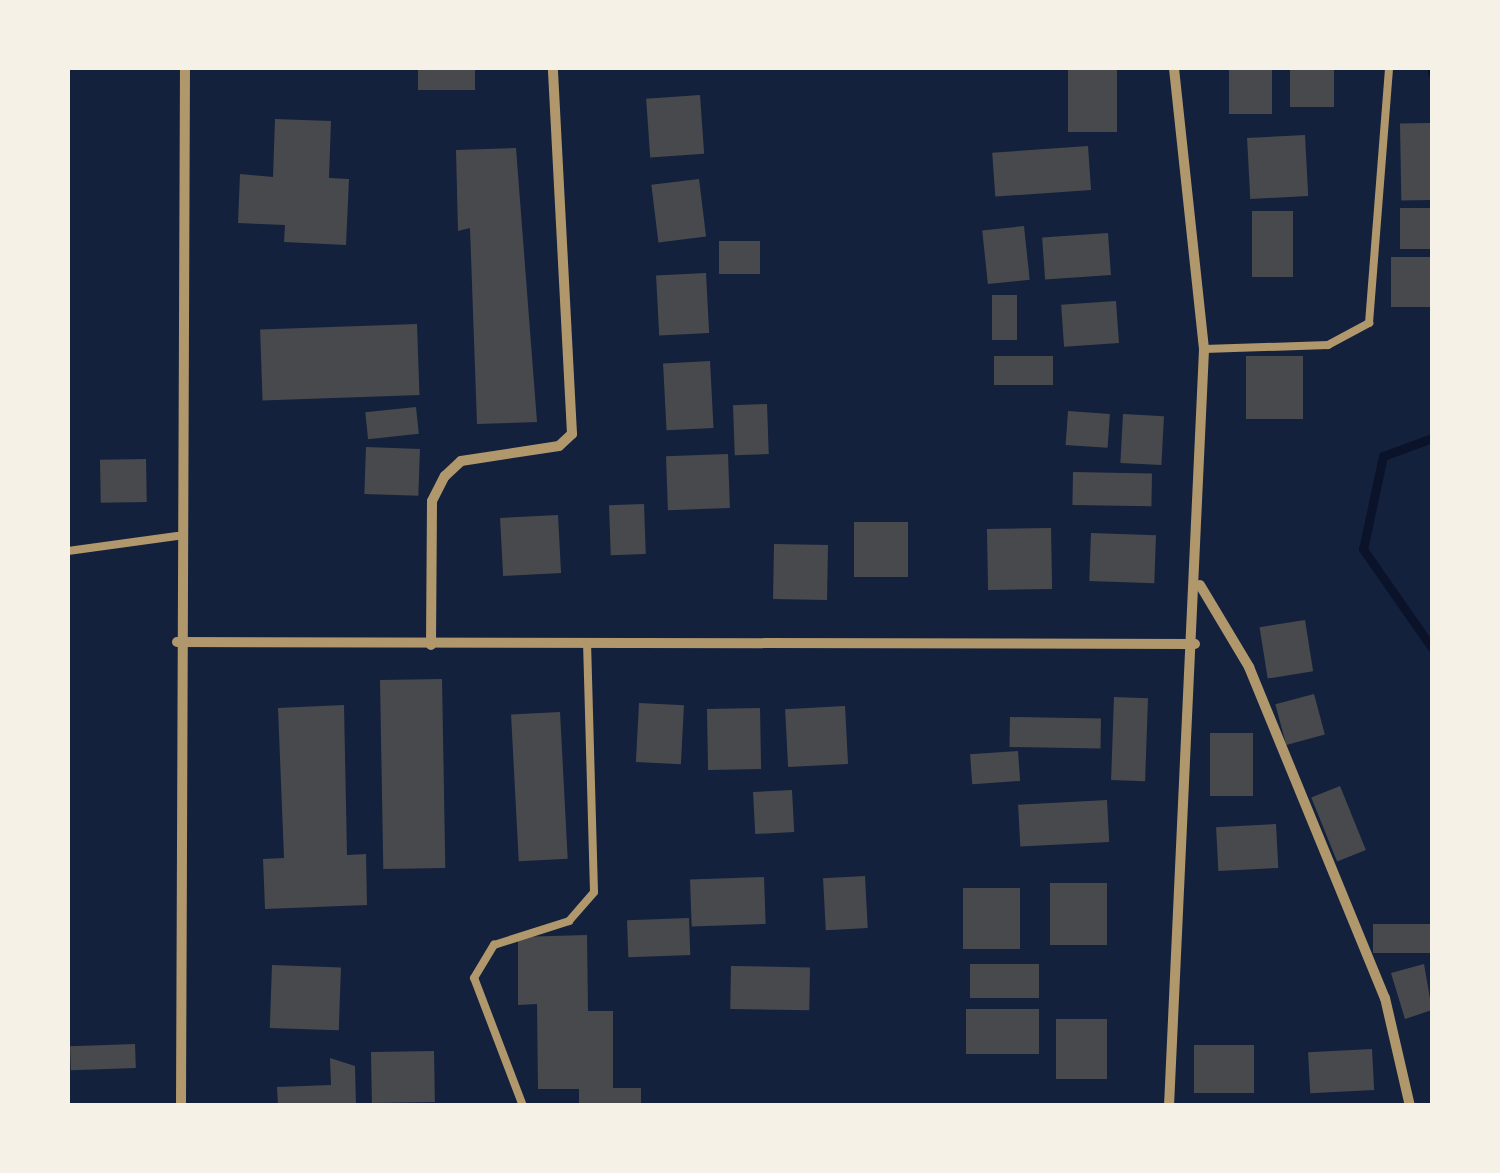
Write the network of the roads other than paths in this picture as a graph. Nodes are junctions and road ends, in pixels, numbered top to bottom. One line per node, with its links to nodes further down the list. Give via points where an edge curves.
1 (185, 68): 6 (street)
2 (552, 68): 11 (street, via 576,413 559,446 461,461 445,476 432,501)
3 (1174, 68): 5 (street)
4 (1389, 68): 5 (lane, via 1369,323 1328,345)
5 (1204, 349): 8 (street)
6 (177, 536): 7 (lane); 9 (street)
7 (68, 551)
8 (1198, 582): 10 (street); 16 (street, via 1248,667 1386,998)
9 (177, 642): 11 (street); 13 (street)
10 (1195, 644): 12 (street); 15 (street)
11 (430, 645): 12 (street)
12 (587, 645): 14 (lane, via 594,892 568,921 494,945 474,978)
13 (180, 1106)
14 (523, 1106)
15 (1169, 1106)
16 (1410, 1106)

